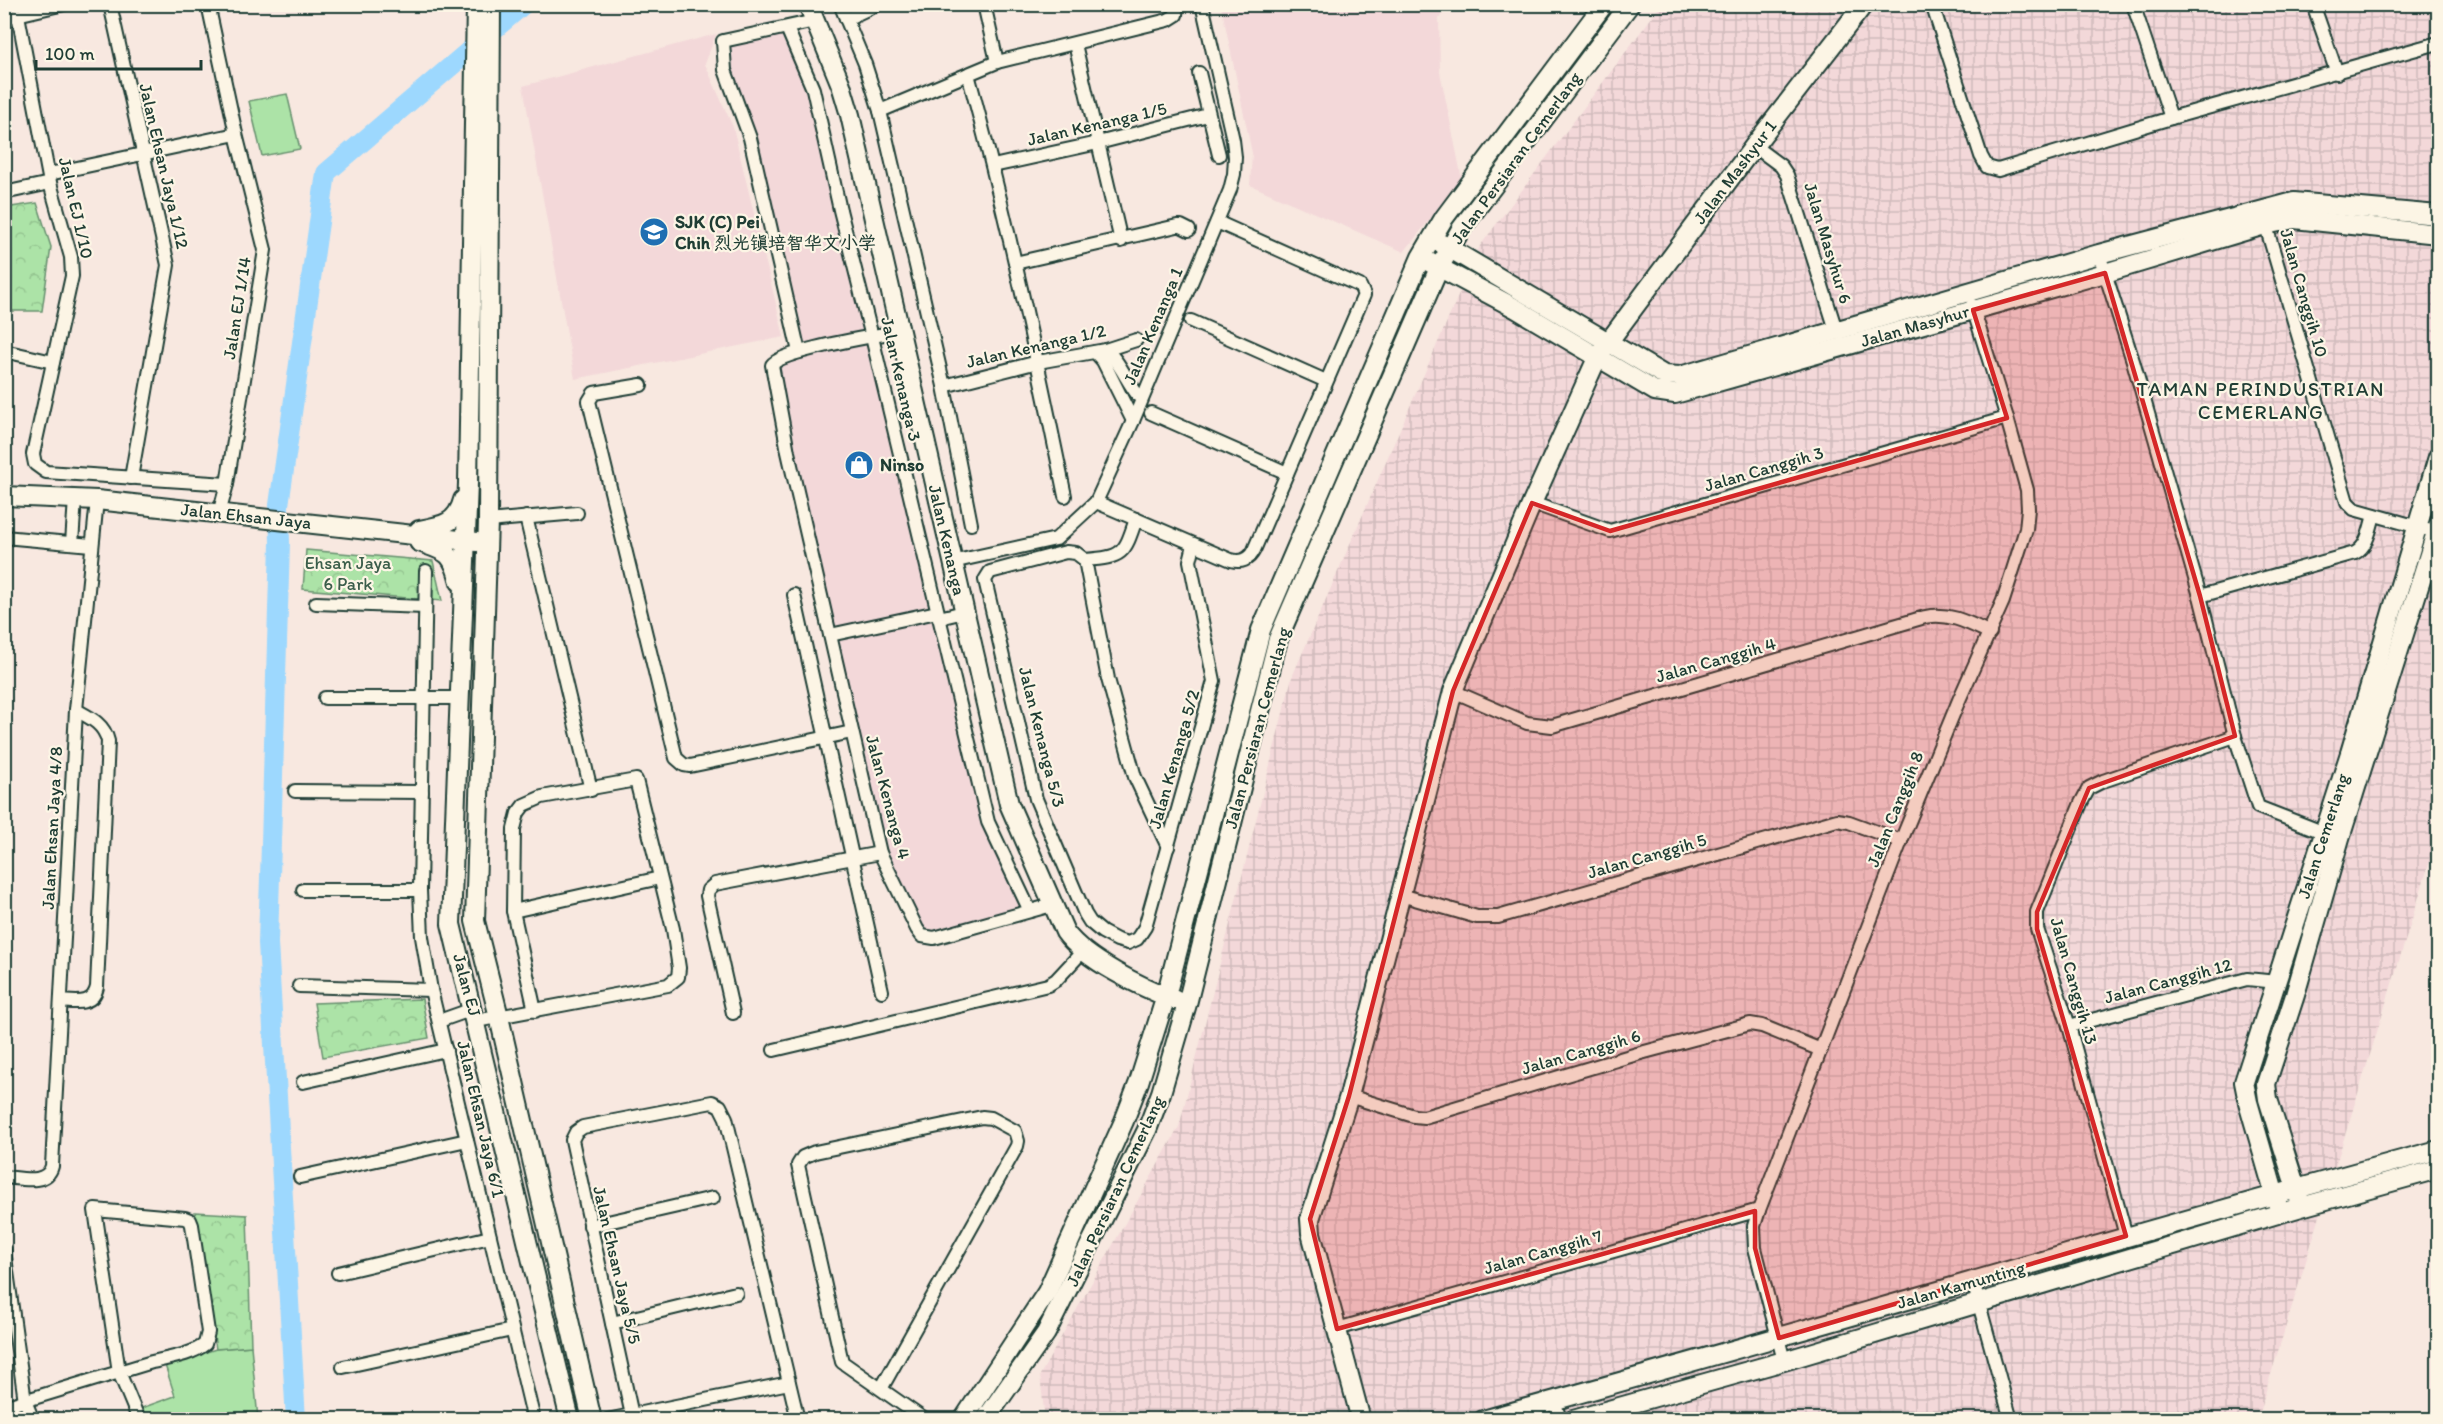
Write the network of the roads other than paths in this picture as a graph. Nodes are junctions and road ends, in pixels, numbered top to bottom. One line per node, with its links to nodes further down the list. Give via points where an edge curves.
1 (64, 4): 17 (street)
2 (110, 4): 34 (street, Jalan Ehsan Jaya 1/12)
3 (208, 4): 31 (street, Jalan EJ 1/14)
4 (840, 4): 19 (street)
5 (878, 4): 19 (street)
6 (984, 4): 23 (street)
7 (1202, 4): 41 (street, Jalan Kenanga 1, via 1235,157 1234,174)
8 (1604, 4): 44 (main road, Jalan Persiaran Cemerlang)
9 (1630, 4): 46 (main road, Jalan Persiaran Cemerlang)
10 (1864, 4): 33 (main road, Jalan Mashyur 1)
11 (1932, 4): 30 (street, via 1987,167 1998,170)
12 (2133, 4): 30 (street)
13 (2313, 4): 26 (street)
14 (481, 7): 24 (main road)
15 (1177, 7): 22 (street, via 1174,18)
16 (812, 13): 20 (street); 56 (main road, Jalan Kenanga, via 846,98)
17 (18, 15): 18 (street); 37 (street, Jalan EJ 1/10)
18 (4, 18)
19 (846, 19): 28 (street)
20 (787, 28): 57 (street, Jalan Kenanga 3, via 813,89); 62 (street, via 723,41 725,70 750,138)
21 (2439, 43): 26 (street)
22 (1075, 44): 23 (street); 32 (street)
23 (998, 62): 27 (street)
24 (484, 73): 75 (main road); 88 (main road, Jalan EJ)
25 (1199, 73): 29 (street)
26 (2337, 73): 30 (street)
27 (968, 74): 28 (street); 36 (street)
28 (880, 111): 67 (street)
29 (1208, 115): 32 (street, Jalan Kenanga 1/5); 35 (street)
30 (2171, 118)
31 (236, 134): 34 (street); 76 (street, Jalan EJ 1/14, via 265,250)
32 (1098, 143): 36 (street, Jalan Kenanga 1/5); 45 (street)
33 (1754, 146): 55 (street, Jalan Masyhur 6, via 1787,175); 59 (main road, Jalan Mashyur 1)
34 (143, 154): 37 (street); 74 (street, Jalan Ehsan Jaya 1/12, via 168,265)
35 (1219, 154)
36 (993, 166): 49 (street)
37 (50, 178): 38 (street); 63 (street, Jalan EJ 1/10, via 72,276)
38 (4, 194)
39 (2439, 215): 40 (main road, Jalan Masyhur, via 2294,202)
40 (2263, 217): 43 (main road, Jalan Masyhur); 47 (main road, Jalan Masyhur); 51 (main road, Jalan Masyhur); 85 (street, Jalan Canggih 10, via 2347,502 2354,509)
41 (1217, 222): 65 (street, via 1362,289 1363,298); 68 (street, Jalan Kenanga 1)
42 (1189, 230): 45 (street, via 1177,226)
43 (2439, 234)
44 (1432, 238): 46 (main road, Jalan Masyhur); 48 (main road, Jalan Persiaran Cemerlang)
45 (1121, 241): 49 (street)
46 (1450, 249): 50 (main road, Jalan Persiaran Cemerlang); 59 (main road, Jalan Masyhur)
47 (2099, 254): 51 (street); 52 (main road, Jalan Masyhur)
48 (1421, 257): 50 (main road, Jalan Masyhur); 140 (main road, Jalan Persiaran Cemerlang, via 1261,630)
49 (1015, 263): 64 (street)
50 (1439, 268): 59 (main road, Jalan Masyhur); 142 (main road, Jalan Persiaran Cemerlang, via 1278,639)
51 (2104, 273): 53 (main road, Jalan Masyhur); 104 (street)
52 (1967, 292): 53 (street, Jalan Canggih 8); 55 (main road, Jalan Masyhur)
53 (1973, 310): 59 (main road, Jalan Masyhur, via 1675,394 1655,391); 70 (street, Jalan Canggih 8)
54 (1191, 321): 65 (street)
55 (1836, 330): 59 (main road, Jalan Masyhur, via 1680,376 1664,375)
56 (900, 331): 57 (street, Jalan Kenanga 4); 100 (main road, Jalan Kenanga)
57 (872, 337): 62 (street, Jalan Kenanga 4); 108 (street, Jalan Kenanga 3)
58 (1136, 340): 61 (street, Jalan Kenanga 1/2)
59 (1603, 349): 82 (main road, Jalan Mashyur 1)
60 (4, 351): 63 (street)
61 (1100, 351): 64 (street, Jalan Kenanga 1/2); 68 (street, via 1112,354); 71 (street)
62 (799, 352): 110 (street, Jalan Kenanga 4, via 776,360 772,370)
63 (53, 362): 74 (street, Jalan EJ 1/10, via 34,464 46,472)
64 (1038, 362): 67 (street, Jalan Kenanga 1/2); 78 (street)
65 (1326, 381): 73 (street)
66 (641, 385): 118 (street, via 594,393 589,401 673,753 679,762 690,766)
67 (944, 386): 89 (street)
68 (1141, 399): 71 (street, Jalan Kenanga 1)
69 (1151, 413): 73 (street)
70 (2007, 418): 82 (street, Jalan Canggih 3, via 1610,531); 109 (street, Jalan Canggih 8, via 2027,490 2028,519)
71 (1133, 422): 81 (street, Jalan Kenanga 1)
72 (2439, 457): 90 (main road, Jalan Cemerlang)
73 (1287, 473): 98 (street, via 1254,550 1245,560 1235,561)
74 (131, 478): 76 (street)
75 (468, 483): 92 (main road, via 460,511 451,522); 94 (main road, Jalan EJ)
76 (227, 484): 84 (street, Jalan EJ 1/14)
77 (4, 496): 79 (main road, Jalan Ehsan Jaya)
78 (1065, 496)
79 (75, 499): 80 (main road, Jalan Ehsan Jaya); 95 (street)
80 (97, 500): 84 (main road, Jalan Ehsan Jaya); 97 (street, Jalan Ehsan Jaya 4/8)
81 (1096, 502): 87 (street); 100 (street, Jalan Kenanga 1, via 1056,539)
82 (1532, 503): 111 (main road, Jalan Mashyur 1)
83 (578, 513): 86 (street)
84 (227, 515): 92 (main road, Jalan Ehsan Jaya)
85 (2374, 515): 90 (street, Jalan Canggih 10); 104 (street, via 2362,550)
86 (526, 517): 88 (street); 119 (street)
87 (1136, 519): 98 (street); 99 (street, via 1123,551)
88 (488, 520): 96 (main road, Jalan EJ)
89 (971, 524)
90 (2417, 527): 91 (street, Jalan Canggih 10); 122 (main road, Jalan Cemerlang)
91 (2438, 529): 122 (main road, Jalan Cemerlang)
92 (396, 532): 94 (main road, Jalan Ehsan Jaya); 102 (main road, via 449,555 455,562)
93 (4, 537): 95 (street)
94 (466, 541): 96 (main road, Jalan Ehsan Jaya); 102 (main road, Jalan EJ)
95 (72, 543): 97 (street)
96 (486, 543): 146 (main road, Jalan EJ, via 475,921)
97 (92, 545): 115 (street, Jalan Ehsan Jaya 4/8)
98 (1194, 545): 124 (street, Jalan Kenanga 5/2, via 1190,561 1214,681)
99 (1085, 560): 124 (street, via 1108,679 1135,777); 134 (street, Jalan Kenanga 5/3, via 1066,552 990,572 985,580 1036,799 1085,914 1110,937)
100 (952, 562): 107 (main road, Jalan Kenanga)
101 (426, 572): 106 (street, Jalan Ehsan Jaya 6/1)
102 (463, 595): 114 (main road, Jalan EJ)
103 (794, 595): 118 (street)
104 (2200, 596): 117 (street)
105 (316, 603): 106 (street)
106 (425, 607): 113 (street, Jalan Ehsan Jaya 6/1)
107 (964, 612): 108 (street); 131 (main road, Jalan Kenanga, via 1011,810)
108 (938, 615): 110 (street); 133 (street, Jalan Kenanga 3, via 988,822)
109 (1990, 633): 111 (street, Jalan Canggih 4, via 1960,619 1925,617 1552,726 1527,723); 123 (street, Jalan Canggih 8)
110 (830, 635): 116 (street, Jalan Kenanga 4)
111 (1453, 691): 130 (main road, Jalan Mashyur 1)
112 (325, 698): 113 (street)
113 (424, 698): 114 (street); 121 (street, Jalan Ehsan Jaya 6/1)
114 (461, 698): 145 (main road, Jalan EJ, via 451,918)
115 (76, 710): 141 (street, Jalan Ehsan Jaya 4/8); 141 (street, via 99,723 108,741 97,987 94,996 86,1001)
116 (852, 732): 118 (street); 125 (street, Jalan Kenanga 4)
117 (2235, 736): 122 (street, via 2258,807); 148 (street, Jalan Canggih 13, via 2089,788 2037,912 2037,929)
118 (827, 739): 126 (street)
119 (591, 789): 127 (street, via 636,780); 132 (street, via 533,800 518,813 514,829)
120 (295, 791): 121 (street)
121 (422, 792): 129 (street, Jalan Ehsan Jaya 6/1)
122 (2332, 836): 136 (main road, Jalan Cemerlang); 159 (main road, Jalan Cemerlang, via 2295,995 2266,1084)
123 (1901, 841): 130 (street, Jalan Canggih 5, via 1837,820 1498,917 1477,917); 151 (street, Jalan Canggih 8)
124 (1168, 847): 134 (street, Jalan Kenanga 5/2, via 1145,927)
125 (880, 853): 126 (street); 133 (street, Jalan Kenanga 4, via 917,929 926,937)
126 (852, 859): 139 (street); 144 (street, via 711,887 707,896)
127 (660, 878): 132 (street); 143 (street, via 673,928 679,968 676,980 664,986)
128 (303, 890): 129 (street)
129 (420, 890): 138 (street, Jalan Ehsan Jaya 6/1, via 422,937)
130 (1401, 895): 153 (main road, Jalan Mashyur 1)
131 (1052, 905): 133 (street, Jalan Kenanga 4); 135 (main road, Jalan Kenanga, via 1065,932)
132 (513, 911): 143 (street)
133 (1030, 911)
134 (1133, 941)
135 (1083, 951): 140 (main road, Jalan Kenanga); 150 (street, via 1048,985)
136 (2277, 982): 148 (street, Jalan Canggih 12, via 2247,979); 160 (main road, Jalan Cemerlang, via 2244,1082)
137 (299, 986): 138 (street)
138 (431, 990): 147 (street, Jalan Ehsan Jaya 6/1)
139 (882, 991)
140 (1166, 996): 142 (main road, Jalan Kenanga); 194 (main road, Jalan Persiaran Cemerlang, via 1124,1121 1047,1292)
141 (61, 1001): 157 (street, Jalan Ehsan Jaya 4/8, via 51,1171 45,1178)
142 (1186, 1004): 195 (main road, Jalan Persiaran Cemerlang, via 1161,1094 1142,1140 1046,1333)
143 (535, 1011): 146 (street)
144 (733, 1013)
145 (475, 1015): 146 (street); 147 (street); 189 (main road, Jalan EJ)
146 (499, 1017): 190 (main road, Jalan EJ)
147 (439, 1021): 149 (street, Jalan Ehsan Jaya 6/1)
148 (2069, 1026): 166 (street, Jalan Canggih 13)
149 (446, 1050): 152 (street); 154 (street, Jalan Ehsan Jaya 6/1)
150 (774, 1050)
151 (1821, 1050): 153 (street, Jalan Canggih 6, via 1750,1024 1424,1116); 163 (street, Jalan Canggih 8)
152 (303, 1082)
153 (1349, 1096): 174 (main road, Jalan Mashyur 1, via 1310,1219)
154 (467, 1140): 158 (street); 167 (street, Jalan Ehsan Jaya 6/1)
155 (2439, 1150): 159 (main road, Jalan Kamunting)
156 (2439, 1169): 162 (main road, Jalan Kamunting)
157 (4, 1177)
158 (300, 1177)
159 (2296, 1188): 160 (main road, Jalan Kamunting); 162 (main road, Jalan Cemerlang)
160 (2275, 1194): 164 (main road, Jalan Cemerlang); 166 (main road, Jalan Kamunting)
161 (713, 1198): 165 (street)
162 (2301, 1207): 164 (main road, Jalan Kamunting)
163 (1758, 1210): 174 (street, Jalan Canggih 7); 176 (street, Jalan Canggih 8, via 1755,1248)
164 (2279, 1214): 172 (main road, Jalan Kamunting)
165 (590, 1226): 173 (street, Jalan Ehsan Jaya 5/5); 180 (street, Jalan Ehsan Jaya 5/5, via 572,1144 576,1132 587,1126 707,1102 720,1106)
166 (2126, 1236): 170 (main road, Jalan Kamunting)
167 (490, 1237): 169 (street); 175 (street, Jalan Ehsan Jaya 6/1)
168 (4, 1250): 183 (street)
169 (338, 1273)
170 (1973, 1282): 172 (street); 176 (main road, Jalan Kamunting)
171 (736, 1293): 173 (street)
172 (1978, 1303): 177 (main road, Jalan Kamunting); 200 (street)
173 (612, 1323): 185 (street, Jalan Ehsan Jaya 5/5)
174 (1337, 1329): 196 (main road, Jalan Mashyur 1)
175 (512, 1330): 178 (street); 188 (street, Jalan Ehsan Jaya 6/1)
176 (1779, 1338): 177 (street, Jalan Canggih 8); 182 (main road, Jalan Kamunting)
177 (1784, 1361): 199 (main road, Jalan Kamunting)
178 (343, 1367)
179 (119, 1372): 179 (street, via 95,1210 190,1220 207,1341 198,1349); 183 (street); 187 (street)
180 (789, 1383): 185 (street); 192 (street)
181 (880, 1389): 181 (street, via 842,1362 798,1171 799,1161 815,1152 982,1116 991,1118 1015,1131 1017,1146); 193 (street)
182 (1554, 1400): 197 (main road, Jalan Kamunting); 198 (street)
183 (25, 1401): 184 (street); 186 (street)
184 (4, 1407)
185 (633, 1416): 191 (street)
186 (33, 1419)
187 (139, 1419)
188 (534, 1419)
189 (570, 1419)
190 (592, 1419)
191 (607, 1419)
192 (798, 1419)
193 (925, 1419)
194 (963, 1419)
195 (985, 1419)
196 (1361, 1419)
197 (1483, 1419)
198 (1560, 1419)
199 (1573, 1419)
200 (2011, 1419)

